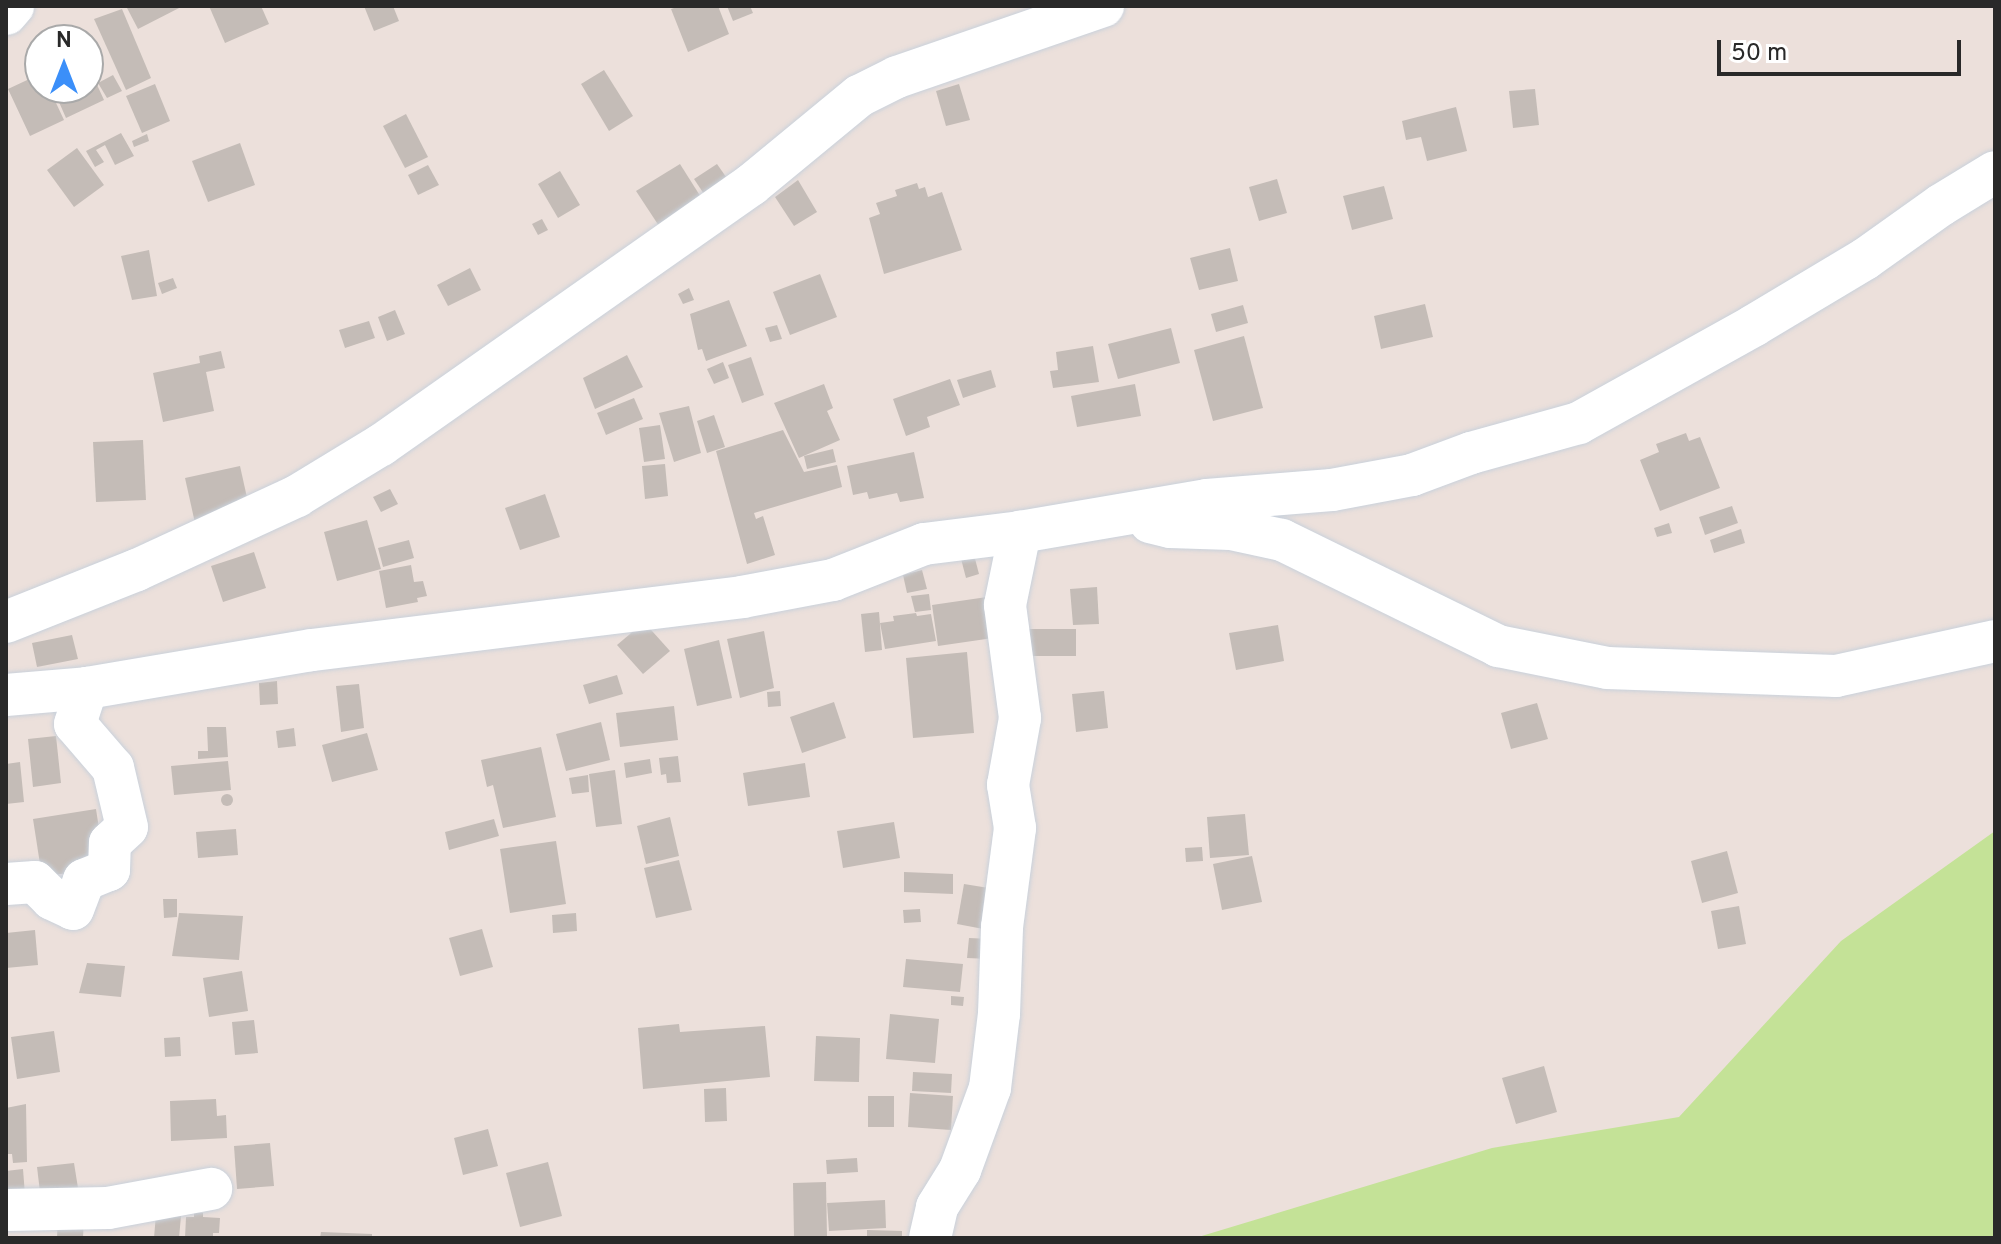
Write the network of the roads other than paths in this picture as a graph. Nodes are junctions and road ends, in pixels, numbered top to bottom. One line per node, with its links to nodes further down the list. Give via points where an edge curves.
1 (13, 6): 3 (street)
2 (1103, 6): 7 (street, via 897,77 859,96 751,185 369,453 273,508)
3 (6, 14)
4 (1995, 172): 5 (street, via 1865,259 1579,423 1412,475 1332,490 1252,494)
5 (1127, 514): 6 (street); 8 (street, via 1170,527 1231,529 1282,540 1498,646 1607,668 1836,676)
6 (1020, 532): 9 (street, via 924,544 833,580 742,597 312,650); 14 (street, via 1005,605 1020,718 1008,785 1015,828 990,1088 960,1170 937,1207)
7 (6, 622)
8 (1995, 641)
9 (87, 688): 10 (street); 11 (street, via 75,724 113,768 127,827 110,843 109,870 84,880 73,909 52,899 35,882)
10 (6, 695)
11 (6, 884)
12 (211, 1189): 13 (street, via 108,1208)
13 (6, 1210)
14 (930, 1238)

